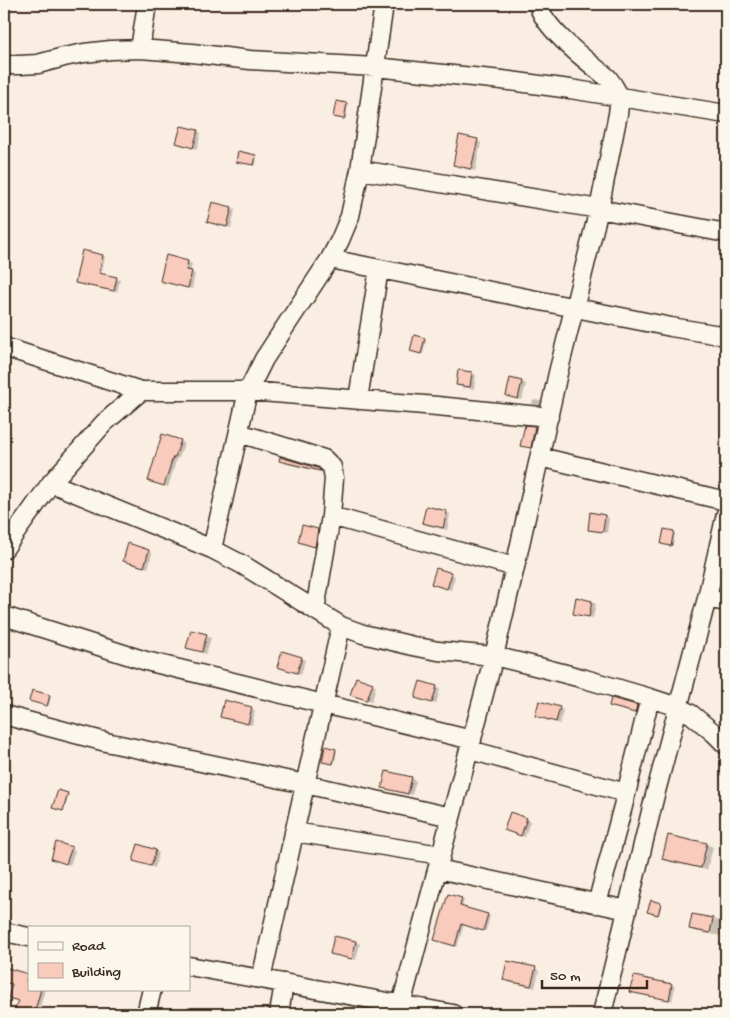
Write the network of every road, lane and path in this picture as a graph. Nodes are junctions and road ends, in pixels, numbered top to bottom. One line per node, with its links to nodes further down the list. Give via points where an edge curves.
1 (147, 4): 4 (street)
2 (384, 4): 6 (street)
3 (538, 4): 7 (street, via 549,24 608,78)
4 (140, 49): 5 (street, via 84,53 38,64); 6 (street, via 250,60)
5 (4, 65)
6 (375, 67): 7 (street, via 502,80); 9 (street)
7 (620, 97): 8 (street); 10 (street)
8 (726, 114)
9 (360, 170): 10 (street); 12 (street, via 350,216)
10 (599, 209): 11 (street); 14 (street)
11 (726, 234)
12 (330, 259): 13 (street); 18 (street, via 284,326)
13 (379, 269): 14 (street); 19 (street)
14 (574, 307): 15 (street); 20 (street)
15 (726, 336)
16 (4, 347): 17 (street)
17 (141, 390): 18 (street); 23 (street, via 104,423)
18 (248, 391): 19 (street); 21 (street)
19 (358, 399): 20 (street)
20 (549, 417): 22 (street)
21 (239, 433): 26 (street, via 324,459 332,467 334,478); 27 (street)
22 (540, 457): 24 (street); 29 (street)
23 (51, 483): 27 (street); 28 (street)
24 (726, 501)
25 (726, 514): 30 (street)
26 (331, 516): 29 (street); 32 (street)
27 (212, 548): 32 (street)
28 (4, 549)
29 (515, 567): 35 (street)
30 (707, 598): 31 (street); 38 (street)
31 (726, 602)
32 (315, 610): 34 (street)
33 (4, 616): 37 (street, via 146,660)
34 (341, 626): 35 (street, via 438,651); 37 (street)
35 (494, 656): 36 (street); 40 (street)
36 (650, 698): 38 (street); 43 (street)
37 (323, 704): 40 (street); 42 (street)
38 (678, 707): 41 (street, via 714,732); 48 (street)
39 (4, 715): 42 (street, via 106,742)
40 (471, 745): 43 (street); 44 (street)
41 (726, 745)
42 (305, 784): 44 (street); 45 (street)
43 (626, 793): 47 (street)
44 (451, 817): 46 (street)
45 (294, 832): 46 (street); 52 (street)
46 (440, 862): 47 (street); 55 (street)
47 (597, 904): 48 (street)
48 (627, 910): 59 (street)
49 (4, 932): 50 (street)
50 (28, 937)
51 (190, 966): 52 (street)
52 (260, 979): 53 (street)
53 (284, 983): 55 (street); 57 (street)
54 (152, 990): 56 (street)
55 (400, 1009): 58 (street)
56 (146, 1014)
57 (279, 1014)
58 (453, 1014)
59 (602, 1014)

